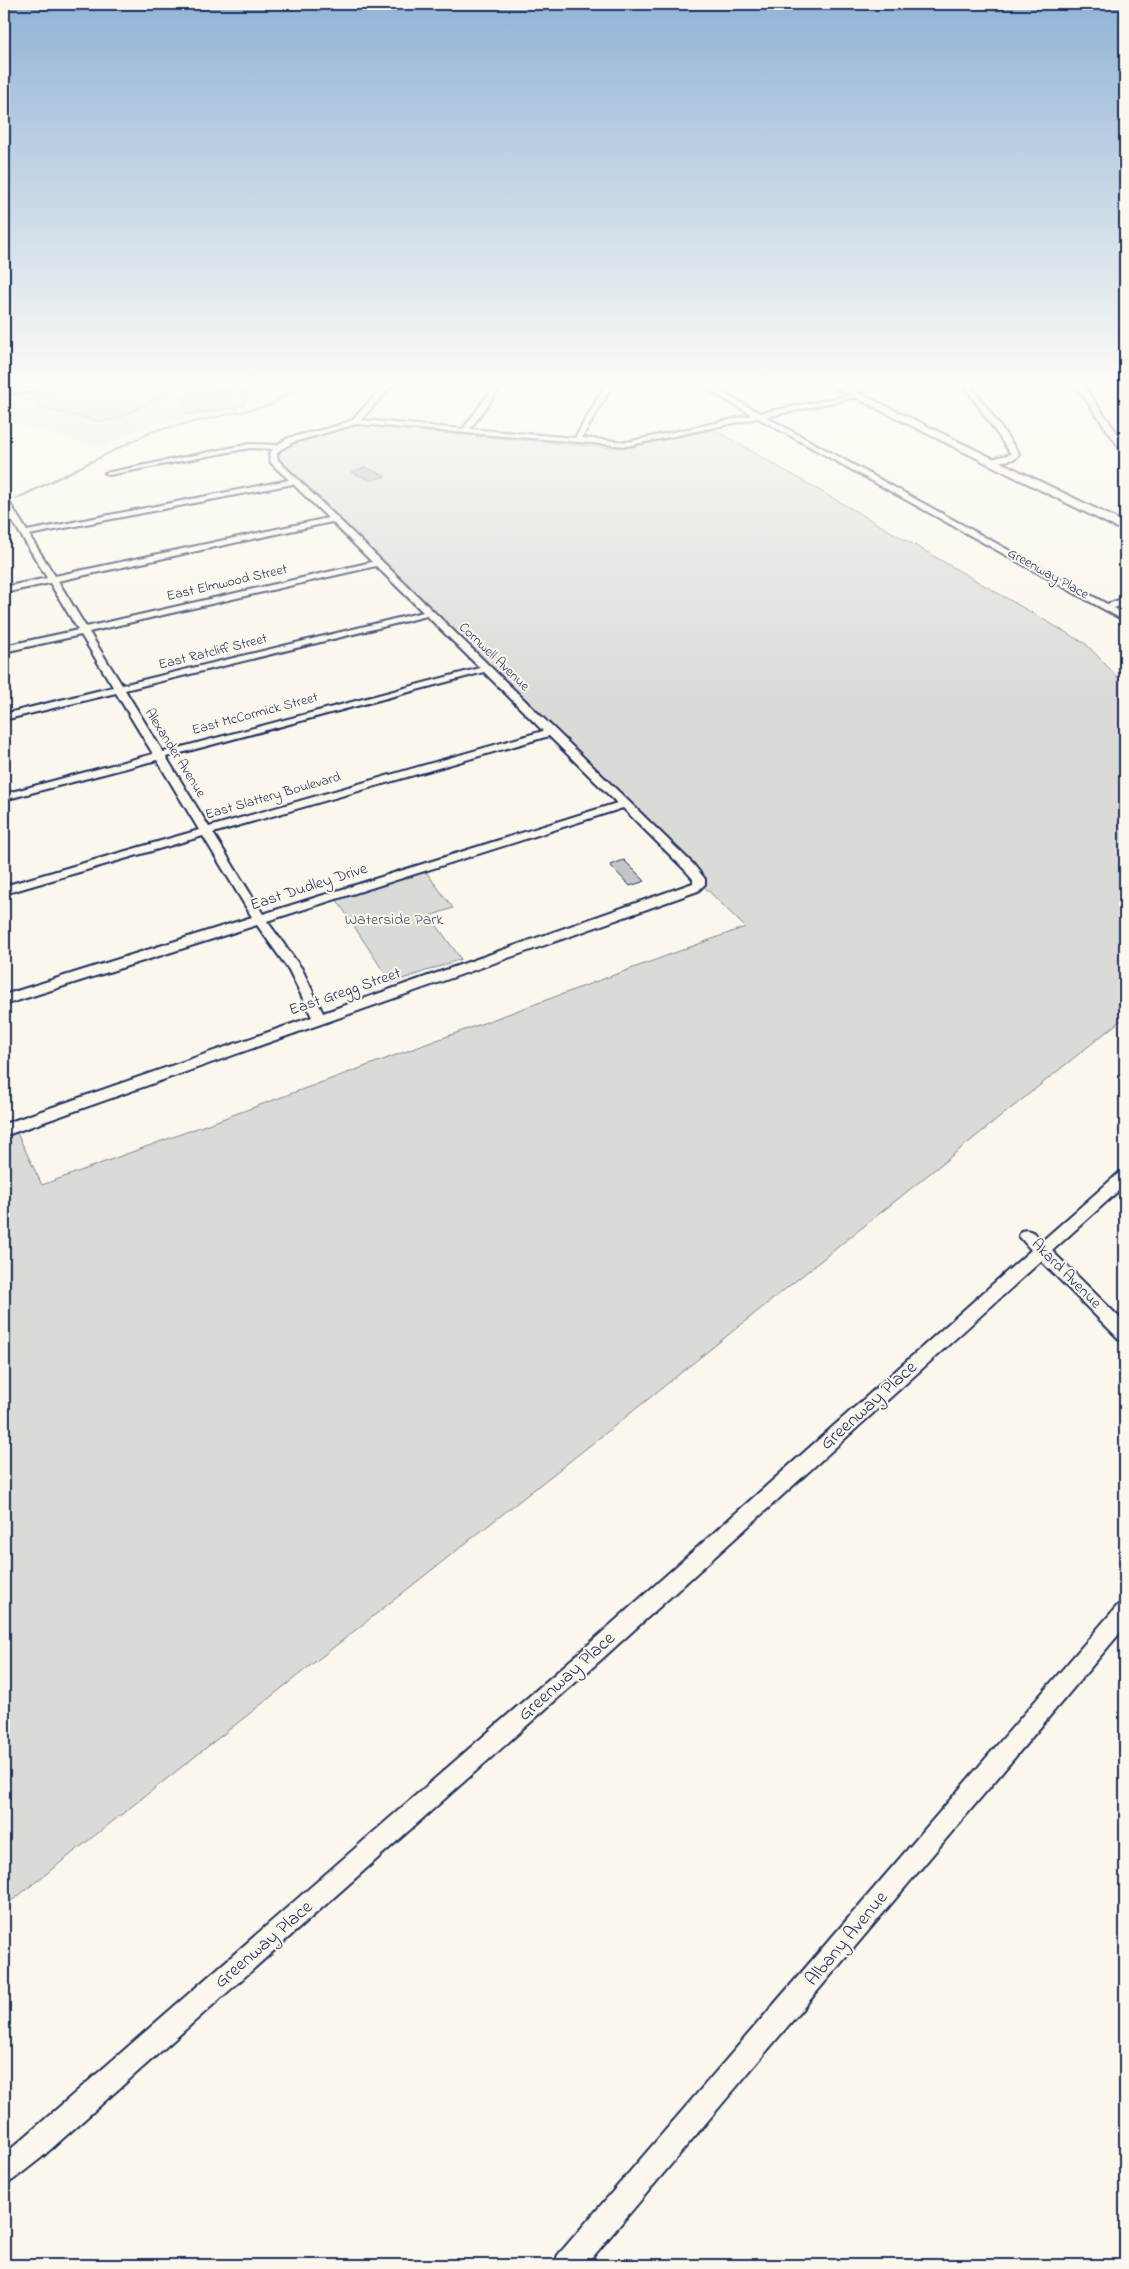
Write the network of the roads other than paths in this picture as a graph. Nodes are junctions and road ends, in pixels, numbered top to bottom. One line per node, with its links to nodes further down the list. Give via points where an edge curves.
1 (260, 487): 8 (street)
2 (301, 487): 6 (street, Cornwell Avenue)
3 (888, 487): 13 (street, Greenway Place)
4 (1041, 487): 7 (main road)
5 (4, 501): 8 (street, Alexander Avenue)
6 (332, 520): 9 (street, Cornwell Avenue); 10 (street)
7 (1125, 528)
8 (24, 534): 10 (street, Alexander Avenue)
9 (378, 563): 14 (street, Cornwell Avenue); 16 (street, East Elmwood Street)
10 (52, 580): 11 (street); 16 (street, Alexander Avenue)
11 (4, 590)
12 (1125, 601): 13 (street)
13 (1107, 607): 15 (street, Greenway Place)
14 (429, 613): 18 (street, Cornwell Avenue); 19 (street, East Ratcliff Street)
15 (1125, 618)
16 (83, 631): 17 (street, East Elmwood Street); 19 (street, Alexander Avenue)
17 (4, 649)
18 (486, 669): 21 (street, Cornwell Avenue); 22 (street, East McCormick Street)
19 (119, 689): 20 (street, East Ratcliff Street); 22 (street, Alexander Avenue)
20 (4, 717)
21 (550, 732): 24 (street, Cornwell Avenue); 25 (street, East Slattery Boulevard)
22 (159, 756): 23 (street, East McCormick Street); 25 (street, Alexander Avenue)
23 (4, 797)
24 (625, 804): 26 (street, Cornwell Avenue, via 696,875 700,882); 28 (street, East Dudley Drive)
25 (206, 831): 27 (street, East Slattery Boulevard); 28 (street, Alexander Avenue)
26 (696, 886): 30 (street, East Gregg Street)
27 (4, 890)
28 (260, 919): 29 (street, East Dudley Drive); 30 (street, Alexander Avenue, via 310,995)
29 (4, 1000)
30 (320, 1020): 31 (street, East Gregg Street)
31 (4, 1130)
32 (1125, 1176): 34 (street, Greenway Place)
33 (1027, 1236): 34 (street, Akard Avenue)
34 (1042, 1251): 35 (street, Akard Avenue); 37 (street, Greenway Place, via 589,1658)
35 (1125, 1334)
36 (1125, 1612): 38 (street, Albany Avenue)
37 (4, 2171)
38 (568, 2265)

